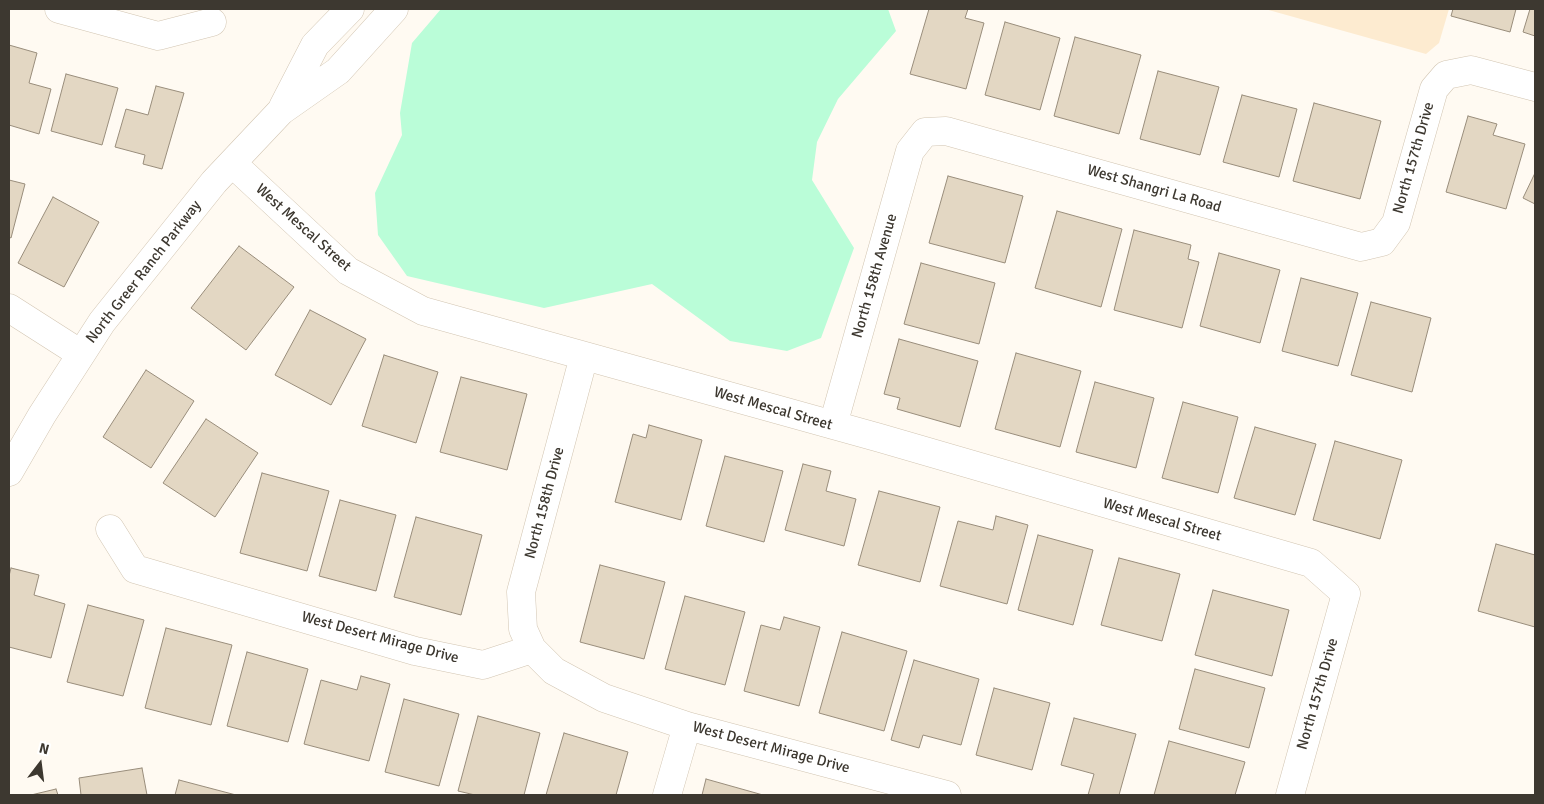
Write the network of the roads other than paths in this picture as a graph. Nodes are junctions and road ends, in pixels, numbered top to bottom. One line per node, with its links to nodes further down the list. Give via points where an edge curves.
1 (59, 9): 4 (street, via 158,36)
2 (350, 9): 6 (street, North Greer Ranch Parkway, via 315,45)
3 (394, 9): 6 (street, North Greer Ranch Parkway, via 338,71)
4 (212, 22)
5 (1535, 87): 9 (street, North 157th Drive, via 1471,70 1446,75 1434,89 1396,223)
6 (281, 111): 8 (street, North Greer Ranch Parkway)
7 (925, 132): 9 (street, West Shangri La Road, via 946,131 1361,247); 13 (street, North 158th Avenue, via 910,151)
8 (232, 163): 11 (street, North Greer Ranch Parkway, via 108,315); 12 (street, West Mescal Street, via 348,271 423,311)
9 (1382, 242)
10 (9, 308): 11 (street)
11 (82, 354): 14 (street, North Greer Ranch Parkway)
12 (584, 356): 13 (street, West Mescal Street); 17 (street, North 158th Drive, via 521,592 523,629)
13 (833, 425): 16 (street, West Mescal Street, via 1311,563)
14 (9, 472)
15 (110, 529): 17 (street, West Desert Mirage Drive, via 135,569 415,651 484,664)
16 (1346, 594): 21 (street, North 157th Drive)
17 (532, 649): 18 (street, West Desert Mirage Drive, via 554,671 604,698)
18 (686, 726): 19 (street); 20 (street, West Desert Mirage Drive)
19 (667, 795)
20 (947, 795)
21 (1290, 795)

